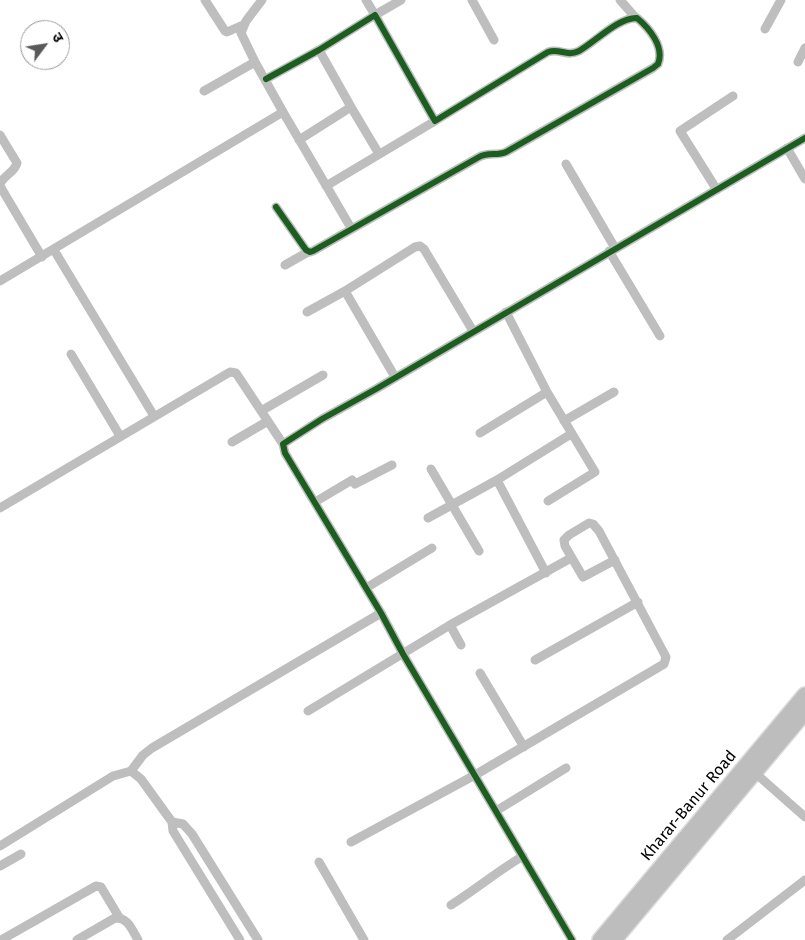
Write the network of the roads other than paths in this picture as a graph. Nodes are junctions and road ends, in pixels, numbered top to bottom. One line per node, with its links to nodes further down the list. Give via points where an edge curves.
1 (205, 0): 10 (street, via 224,31)
2 (262, 0): 10 (street)
3 (366, 0): 8 (street)
4 (401, 0): 8 (street)
5 (472, 0): 12 (street)
6 (620, 0): 9 (street)
7 (781, 0): 11 (street)
8 (375, 16): 14 (street); 22 (street)
9 (635, 17): 22 (street, via 578,51 569,54 554,50 548,52); 34 (street, via 655,40 660,54 658,64 506,152 479,156)
10 (243, 25): 15 (street, via 242,36)
11 (765, 29)
12 (494, 40)
13 (805, 48): 16 (street)
14 (318, 50): 17 (street); 20 (street)
15 (255, 62): 17 (street); 18 (street)
16 (798, 62)
17 (266, 79): 21 (street)
18 (204, 91)
19 (733, 96): 32 (street, via 680,131)
20 (351, 107): 25 (street); 27 (street)
21 (283, 112): 25 (street); 35 (street)
22 (435, 121): 27 (street)
23 (0, 135): 30 (street, via 17,163)
24 (805, 138): 26 (street)
25 (299, 140): 31 (street)
26 (787, 148): 29 (street); 32 (street)
27 (380, 154): 31 (street)
28 (566, 164): 36 (street)
29 (805, 179)
30 (0, 185): 38 (street)
31 (326, 186): 34 (street)
32 (717, 190): 36 (street)
33 (276, 206): 37 (street)
34 (351, 228): 37 (street)
35 (54, 250): 38 (street); 52 (street)
36 (612, 250): 43 (street); 45 (street)
37 (308, 252): 39 (street)
38 (42, 257): 40 (street)
39 (285, 265)
40 (0, 281)
41 (345, 291): 42 (street); 44 (street, via 420,246); 48 (street)
42 (307, 312)
43 (506, 312): 44 (street); 49 (street)
44 (473, 331): 48 (street)
45 (660, 336)
46 (71, 354): 57 (street)
47 (323, 375): 51 (street)
48 (395, 377): 59 (street)
49 (547, 392): 54 (street); 55 (street)
50 (614, 392): 54 (street)
51 (261, 411): 52 (street, via 232,372); 53 (street)
52 (154, 416): 57 (street)
53 (268, 421): 58 (street); 59 (street)
54 (564, 421): 56 (street)
55 (480, 434)
56 (571, 434): 62 (street); 63 (street, via 595,472)
57 (120, 436): 66 (street)
58 (232, 442)
59 (283, 444): 64 (street)
60 (392, 465): 64 (street, via 355,484 352,480)
61 (431, 469): 65 (street)
62 (496, 480): 65 (street); 72 (street)
63 (548, 501)
64 (314, 502): 73 (street)
65 (452, 505): 67 (street); 69 (street)
66 (0, 508)
67 (428, 518)
68 (432, 548): 73 (street)
69 (479, 551)
70 (571, 558): 71 (street, via 583,576); 71 (street, via 564,540 591,523); 72 (street)
71 (615, 560): 74 (street)
72 (546, 573): 76 (street)
73 (366, 588): 75 (street)
74 (638, 602): 79 (street); 84 (street, via 666,662)
75 (380, 613): 78 (street); 86 (street, via 152,748 142,755)
76 (450, 625): 77 (street); 78 (street)
77 (461, 645)
78 (403, 654): 82 (street); 88 (street)
79 (535, 660)
80 (480, 673): 84 (street)
81 (805, 695): 108 (highway, Kharar-Banur Road)
82 (308, 711)
83 (805, 712): 87 (highway)
84 (524, 746): 88 (street)
85 (566, 768): 89 (street)
86 (131, 771): 91 (street, via 141,779); 93 (street, via 113,776)
87 (754, 772): 90 (street); 109 (highway)
88 (475, 775): 89 (street); 92 (street)
89 (496, 811): 95 (street)
90 (805, 817)
91 (172, 822): 104 (street, via 173,831); 105 (street, via 182,824 192,834)
92 (352, 842)
93 (0, 846)
94 (21, 854): 97 (street)
95 (523, 856): 99 (street); 107 (street)
96 (319, 862): 106 (street)
97 (0, 866)
98 (805, 880): 110 (street)
99 (451, 905)
100 (119, 917): 101 (street, via 101,888 96,886); 102 (street); 103 (street, via 126,921)
101 (1, 940)
102 (77, 940)
103 (138, 940)
104 (240, 940)
105 (258, 940)
106 (364, 940)
107 (572, 940)
108 (600, 940)
109 (614, 940)
110 (727, 940)

